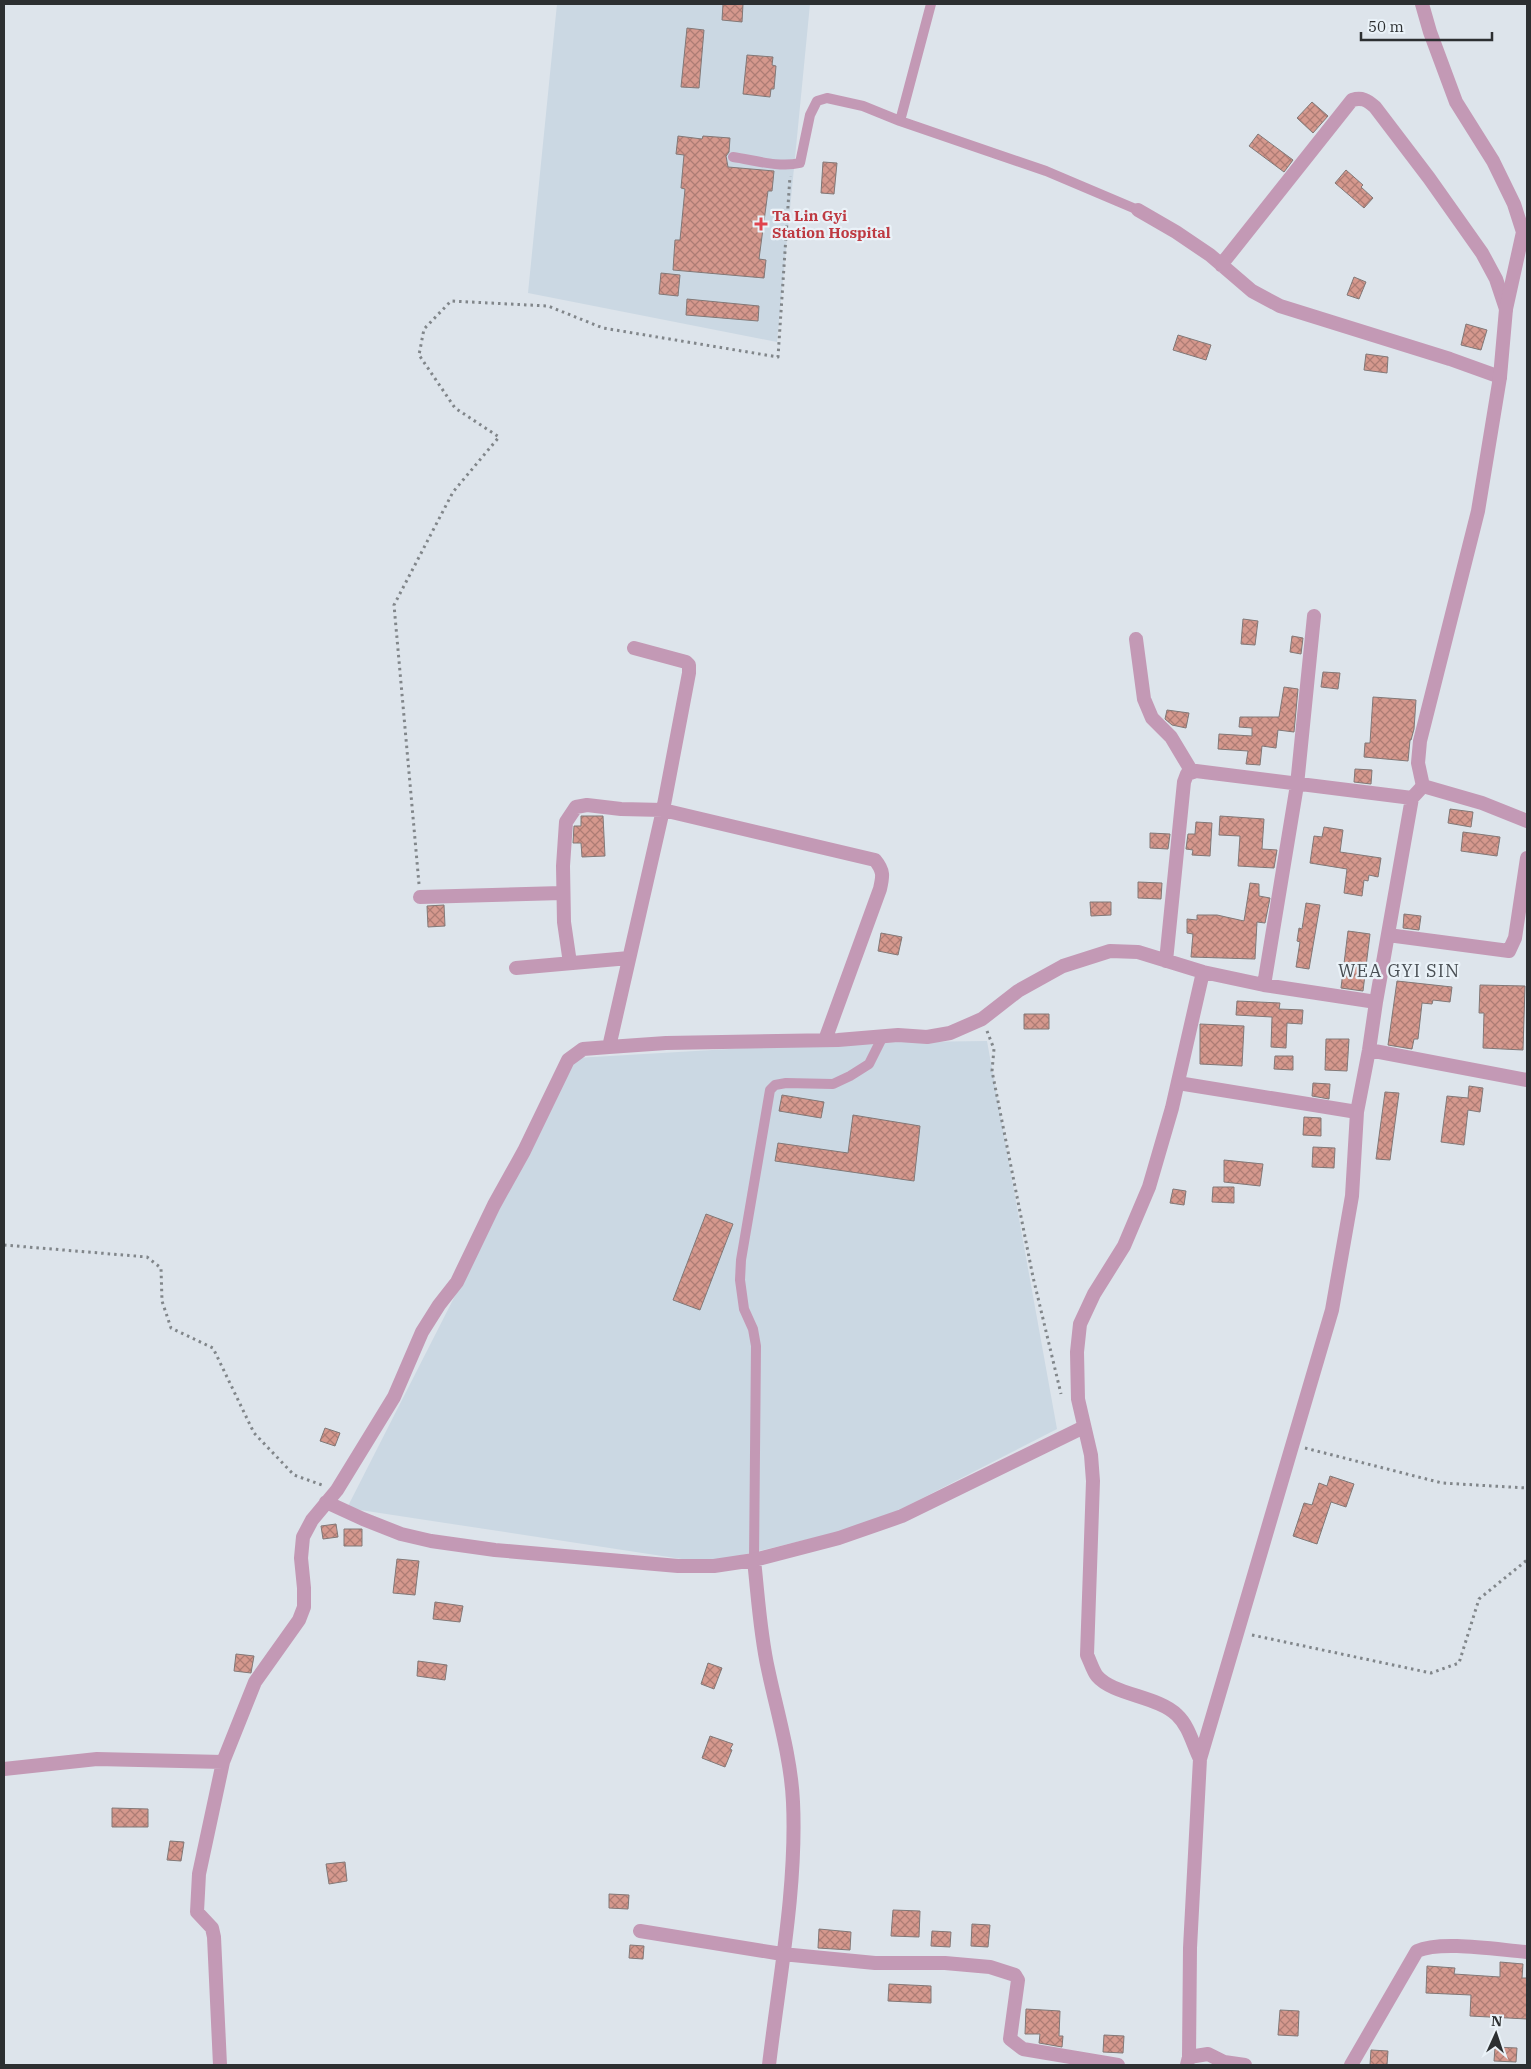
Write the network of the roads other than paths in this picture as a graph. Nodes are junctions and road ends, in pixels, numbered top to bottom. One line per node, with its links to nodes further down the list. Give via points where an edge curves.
1 (930, 4): 3 (lane)
2 (1422, 4): 6 (street, via 1456,102 1493,161)
3 (900, 121): 4 (lane, via 863,106 827,98 817,101 810,114 800,163 791,165); 5 (lane, via 1046,171)
4 (732, 157)
5 (1138, 210): 7 (street, via 1176,232)
6 (1525, 229): 8 (street)
7 (1221, 265): 8 (street, via 1352,100 1366,99 1430,178 1482,253 1496,279); 9 (street, via 1252,292 1280,306)
8 (1506, 309): 9 (street)
9 (1500, 377): 15 (street, via 1478,511 1420,741 1418,763)
10 (1314, 616): 14 (street)
11 (1136, 639): 13 (street, via 1144,699 1152,718 1171,736)
12 (634, 648): 17 (street, via 689,665)
13 (1192, 772): 14 (street); 24 (street, via 1184,782)
14 (1297, 784): 16 (street); 28 (street)
15 (1423, 786): 16 (street); 18 (street, via 1482,803)
16 (1412, 798): 22 (street)
17 (664, 810): 20 (street, via 576,807 566,822); 23 (street); 31 (street, via 875,860 882,868 884,875 880,889)
18 (1527, 821)
19 (1527, 858): 22 (street, via 1515,938 1509,951)
20 (562, 893): 21 (street); 25 (street)
21 (420, 897)
22 (1388, 935): 29 (street)
23 (629, 958): 25 (street); 32 (street)
24 (1166, 961): 27 (street); 30 (street, via 1138,952 1110,952 1064,966 1018,991 982,1019 950,1033)
25 (570, 962): 26 (street)
26 (516, 968)
27 (1204, 972): 28 (street); 35 (street)
28 (1264, 986): 29 (street)
29 (1376, 1002): 33 (street)
30 (883, 1036): 31 (street); 39 (lane, via 869,1064 850,1076 833,1084 786,1083 775,1085 770,1090 740,1280 744,1309 756,1346)
31 (825, 1040): 32 (street)
32 (609, 1047): 38 (street, via 583,1049 568,1060 456,1282 422,1332 394,1397 337,1490)
33 (1369, 1050): 34 (street); 36 (street)
34 (1527, 1080)
35 (1178, 1083): 36 (street); 37 (street, via 1149,1187 1136,1219 1080,1324 1078,1399)
36 (1357, 1112): 40 (street, via 1352,1196 1332,1310)
37 (1084, 1426): 39 (street, via 902,1516 839,1538); 40 (street, via 1093,1481 1087,1655 1097,1676 1106,1682 1176,1713)
38 (326, 1502): 39 (street, via 402,1534 495,1550 678,1566 714,1566); 41 (street, via 303,1537 304,1607 299,1620 255,1682)
39 (754, 1560): 45 (street, via 764,1648 793,1802 792,1853)
40 (1200, 1759): 46 (street)
41 (223, 1762): 42 (street, via 97,1759); 47 (street, via 199,1874 197,1912 212,1928 214,1937)
42 (4, 1769)
43 (640, 1931): 45 (street)
44 (1527, 1952): 51 (street, via 1440,1946 1416,1951)
45 (782, 1954): 48 (street); 49 (street, via 875,1963 946,1963 990,1967 1016,1975 1010,2039 1023,2049)
46 (1188, 2061): 50 (street, via 1208,2054 1224,2062)
47 (220, 2065)
48 (768, 2065)
49 (1118, 2065)
50 (1245, 2065)
51 (1351, 2065)

